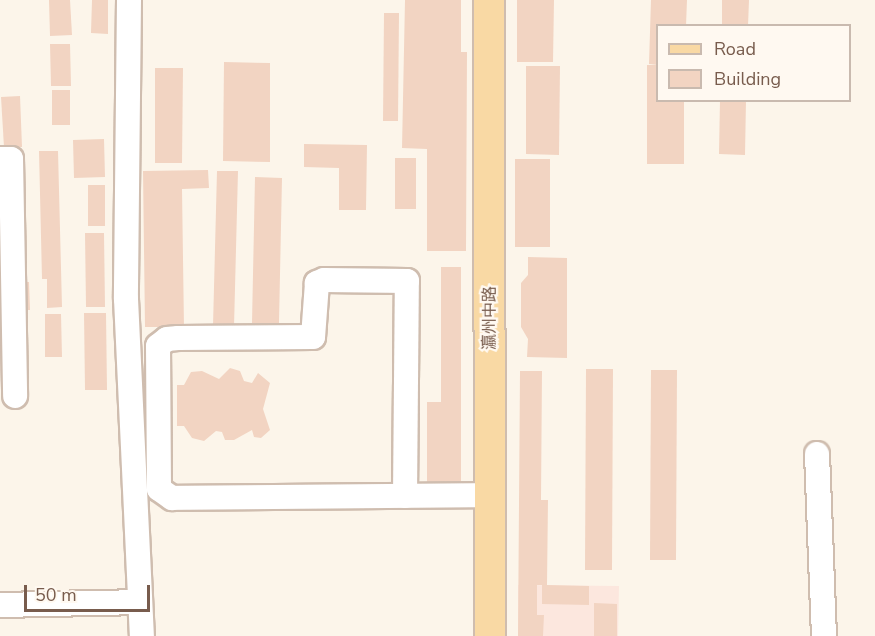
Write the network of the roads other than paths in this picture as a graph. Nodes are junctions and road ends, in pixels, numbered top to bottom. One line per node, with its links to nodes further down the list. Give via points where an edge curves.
1 (129, 0): 8 (street, via 126,299)
2 (489, 0): 6 (main road, 瀛州中路)
3 (0, 159): 4 (street, via 11,159)
4 (15, 396)
5 (817, 454): 12 (street)
6 (490, 495): 7 (street); 11 (main road, 瀛州中路)
7 (405, 496): 7 (street, via 172,498 159,489 159,346 167,339 178,338 313,337 317,283 407,281)
8 (140, 602): 9 (street); 10 (street)
9 (0, 605)
10 (142, 636)
11 (490, 636)
12 (824, 636)

